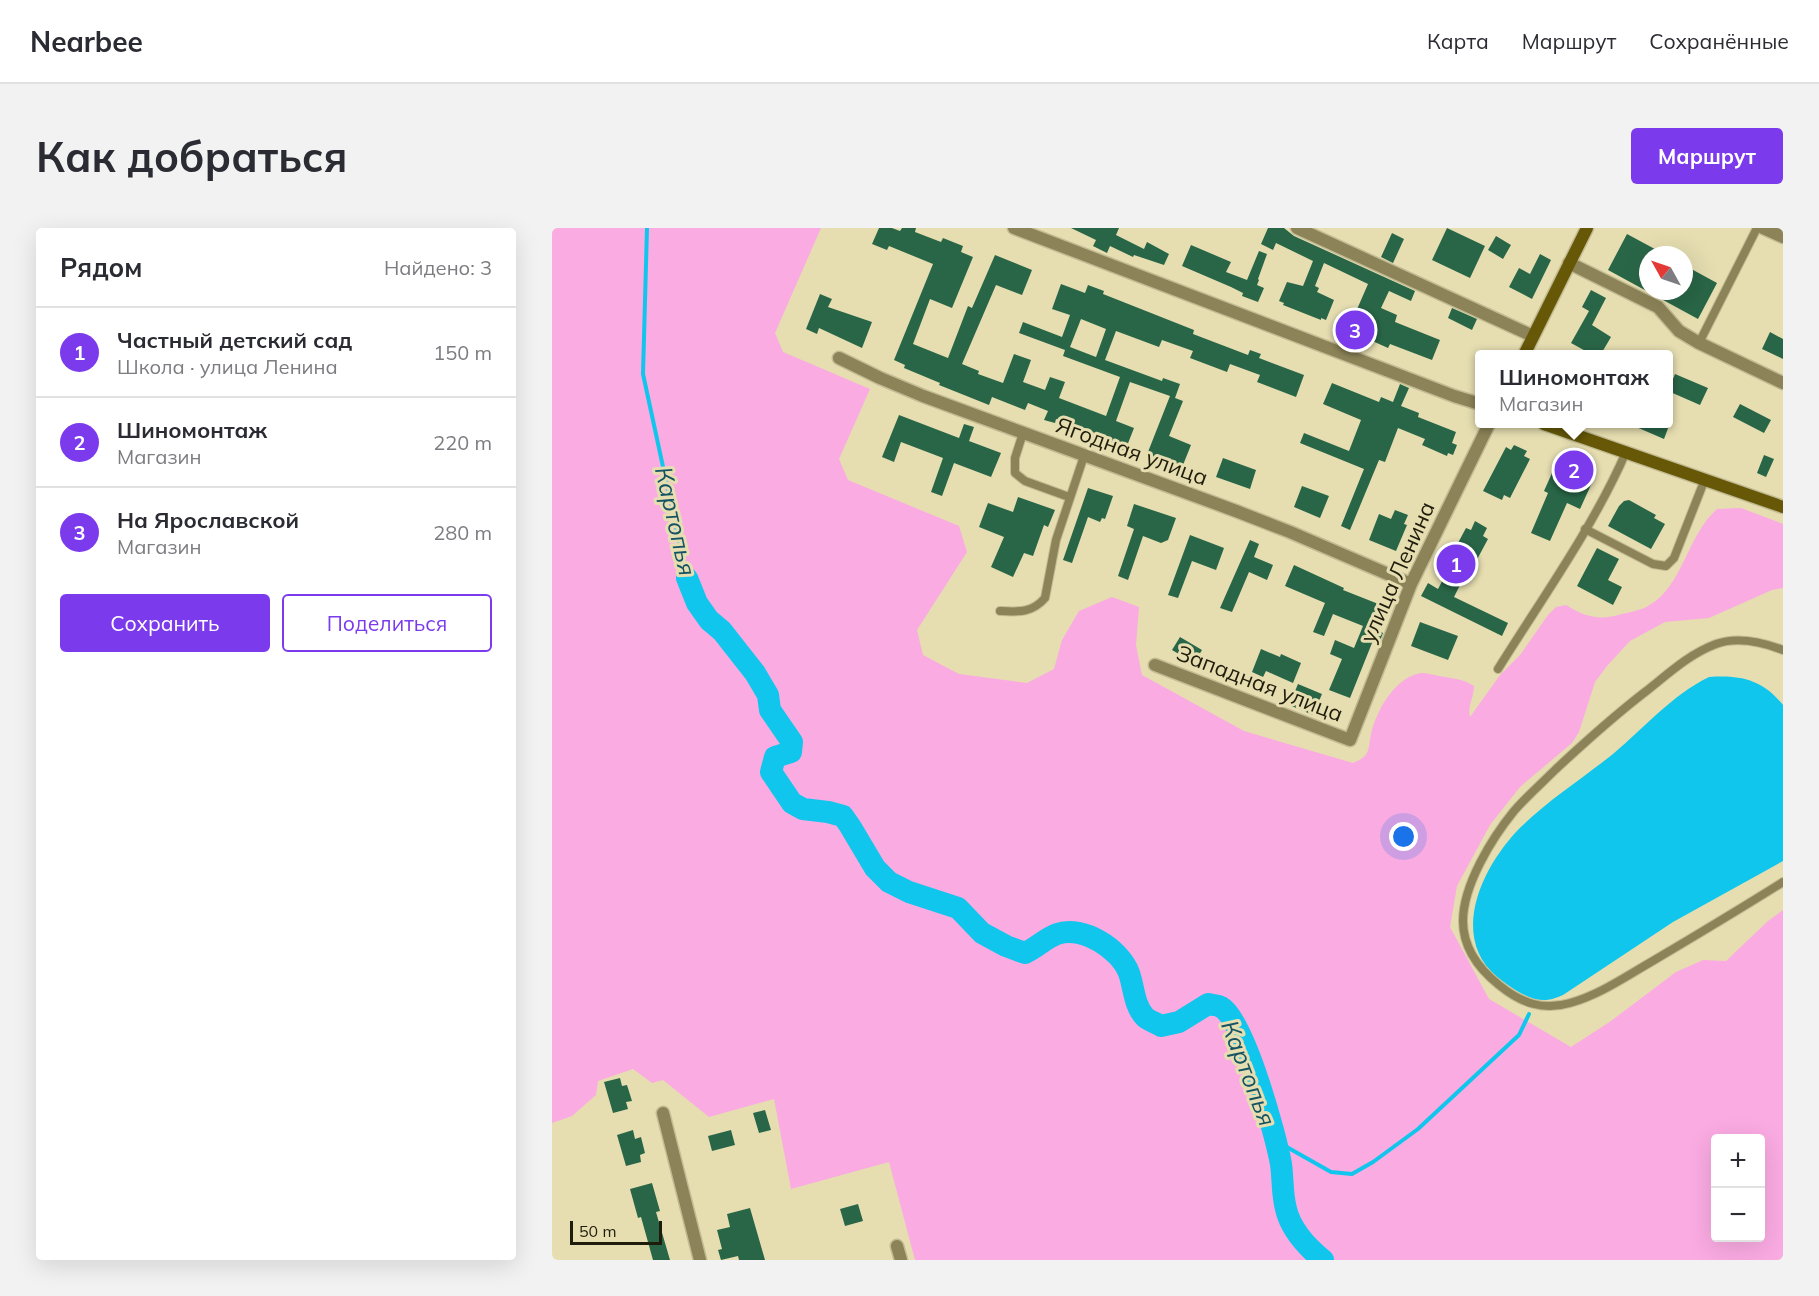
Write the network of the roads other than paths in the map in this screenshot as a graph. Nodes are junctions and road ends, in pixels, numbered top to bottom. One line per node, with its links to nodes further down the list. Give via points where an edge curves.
1 (1014, 228): 13 (street)
2 (1297, 228): 8 (street)
3 (1587, 228): 7 (main road)
4 (1757, 228): 9 (lane)
5 (1763, 228): 6 (street)
6 (1783, 237)
7 (1569, 263): 8 (main road); 9 (street, via 1658,308 1678,331)
8 (1533, 336): 10 (main road)
9 (1699, 343): 12 (street)
10 (1526, 350)
11 (839, 358): 16 (street, Ягодная улица, via 901,387)
12 (1783, 383)
13 (1475, 403)
14 (1487, 428): 23 (street, улица Ленина)
15 (1558, 428): 17 (main road)
16 (1023, 433): 18 (street, Ягодная улица); 20 (lane, via 1015,473 1025,481)
17 (1626, 452): 19 (main road); 22 (lane)
18 (1084, 456): 20 (lane); 23 (street, Ягодная улица, via 1279,527)
19 (1705, 479): 21 (main road); 22 (lane, via 1674,558 1666,566 1653,564)
20 (1069, 497): 24 (lane, via 1045,598 1025,612)
21 (1783, 507)
22 (1586, 529): 27 (lane)
23 (1411, 584): 28 (street, улица Ленина)
24 (1000, 611)
25 (1783, 650): 29 (lane, via 1747,640 1719,643 1680,664 1625,708 1514,811 1472,881 1463,921 1471,955 1480,968 1523,1001 1551,1007 1592,996)
26 (1155, 665): 28 (street, Западная улица)
27 (1498, 669)
28 (1350, 740)
29 (1783, 882)
30 (663, 1113): 32 (street)
31 (897, 1246): 33 (street)
32 (700, 1260)
33 (901, 1260)

